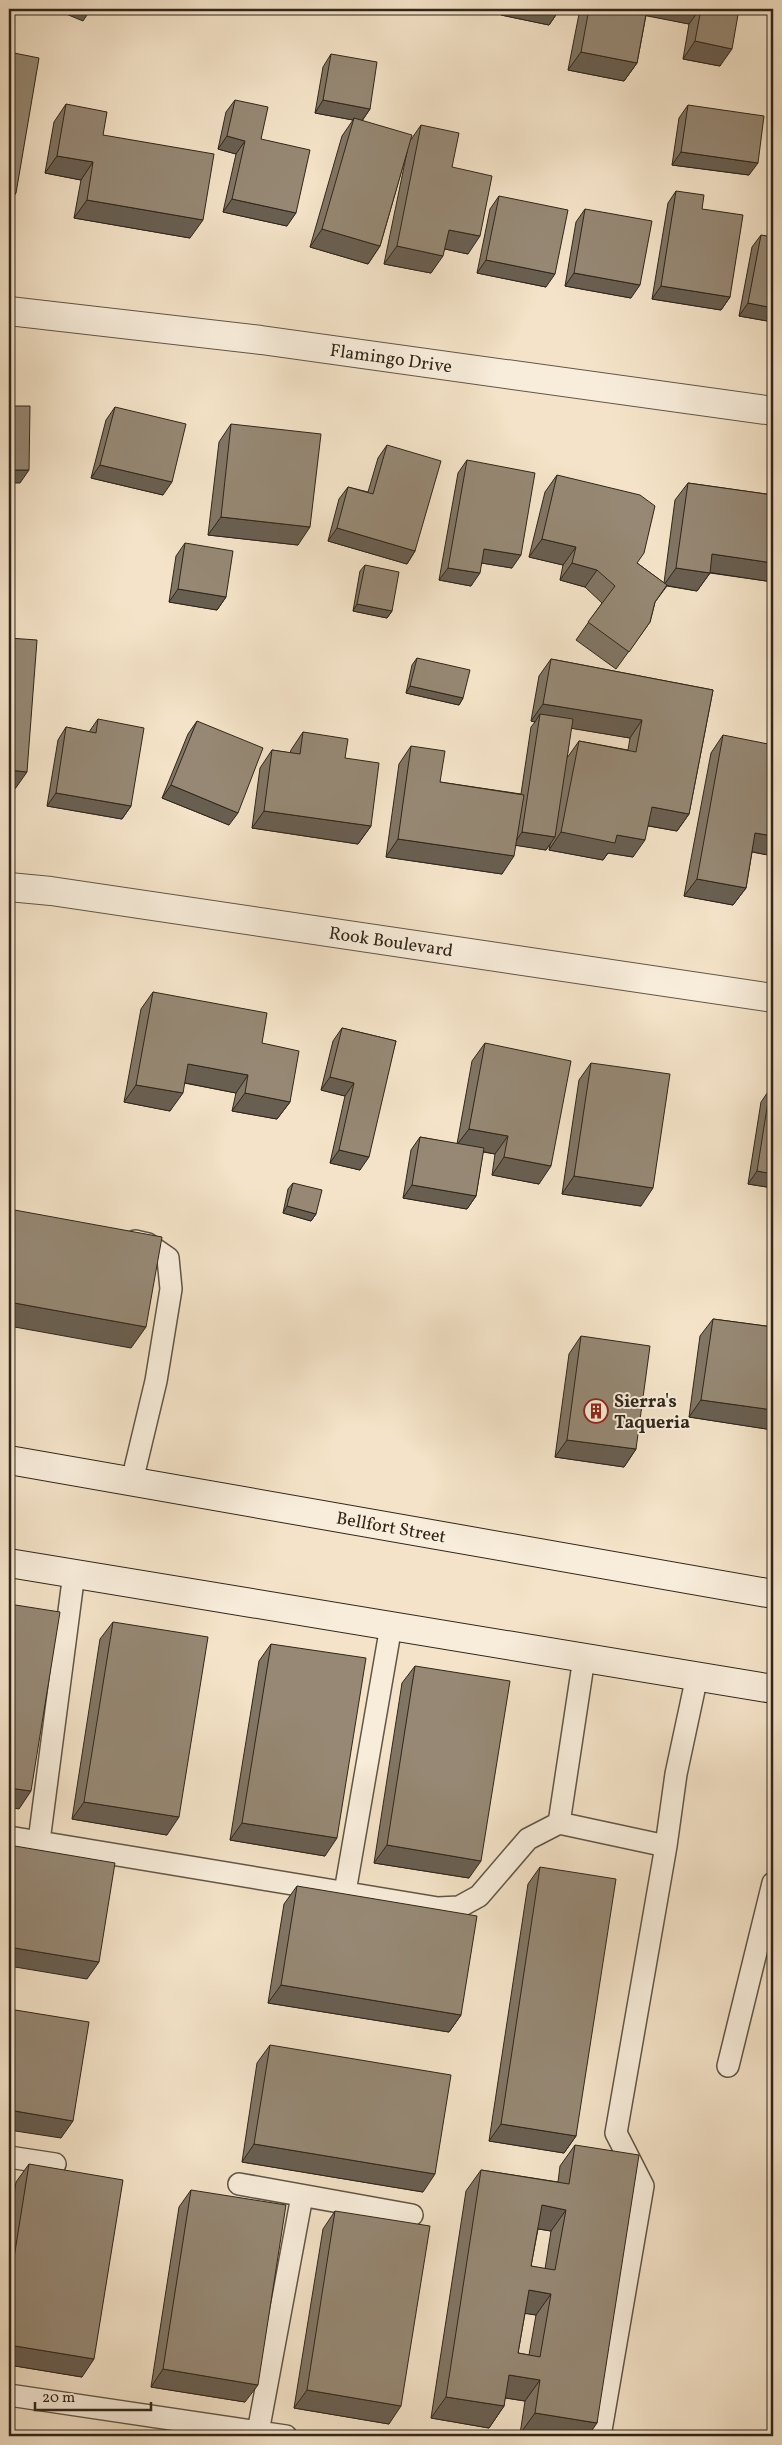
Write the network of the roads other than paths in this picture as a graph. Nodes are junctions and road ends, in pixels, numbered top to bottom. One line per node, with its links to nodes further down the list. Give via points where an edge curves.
1 (9, 311): 2 (main road, Flamingo Drive, via 261,340)
2 (773, 411)
3 (9, 888): 4 (main road, Rook Boulevard)
4 (773, 998)
5 (111, 1237): 7 (lane, via 148,1244 168,1258 171,1288 156,1381)
6 (9, 1460): 7 (main road, Bellfort Street)
7 (132, 1481): 10 (main road, Bellfort Street)
8 (9, 1563): 9 (main road)
9 (74, 1574): 11 (main road); 17 (lane)
10 (773, 1594)
11 (391, 1626): 12 (main road); 20 (lane)
12 (584, 1658): 13 (main road); 15 (lane)
13 (697, 1676): 14 (main road); 18 (lane, via 676,1774)
14 (773, 1689)
15 (559, 1823): 18 (lane); 20 (lane, via 528,1840 479,1896 459,1907 438,1908)
16 (9, 1837): 17 (lane)
17 (39, 1841): 20 (lane)
18 (666, 1846): 30 (lane, via 616,2133 643,2186)
19 (773, 1883): 21 (lane)
20 (345, 1892)
21 (728, 2066)
22 (9, 2156): 23 (lane)
23 (55, 2164)
24 (239, 2184): 25 (lane)
25 (302, 2196): 26 (lane); 28 (lane)
26 (412, 2215)
27 (9, 2395): 28 (lane)
28 (258, 2432): 29 (lane)
29 (286, 2436)
30 (600, 2436)

